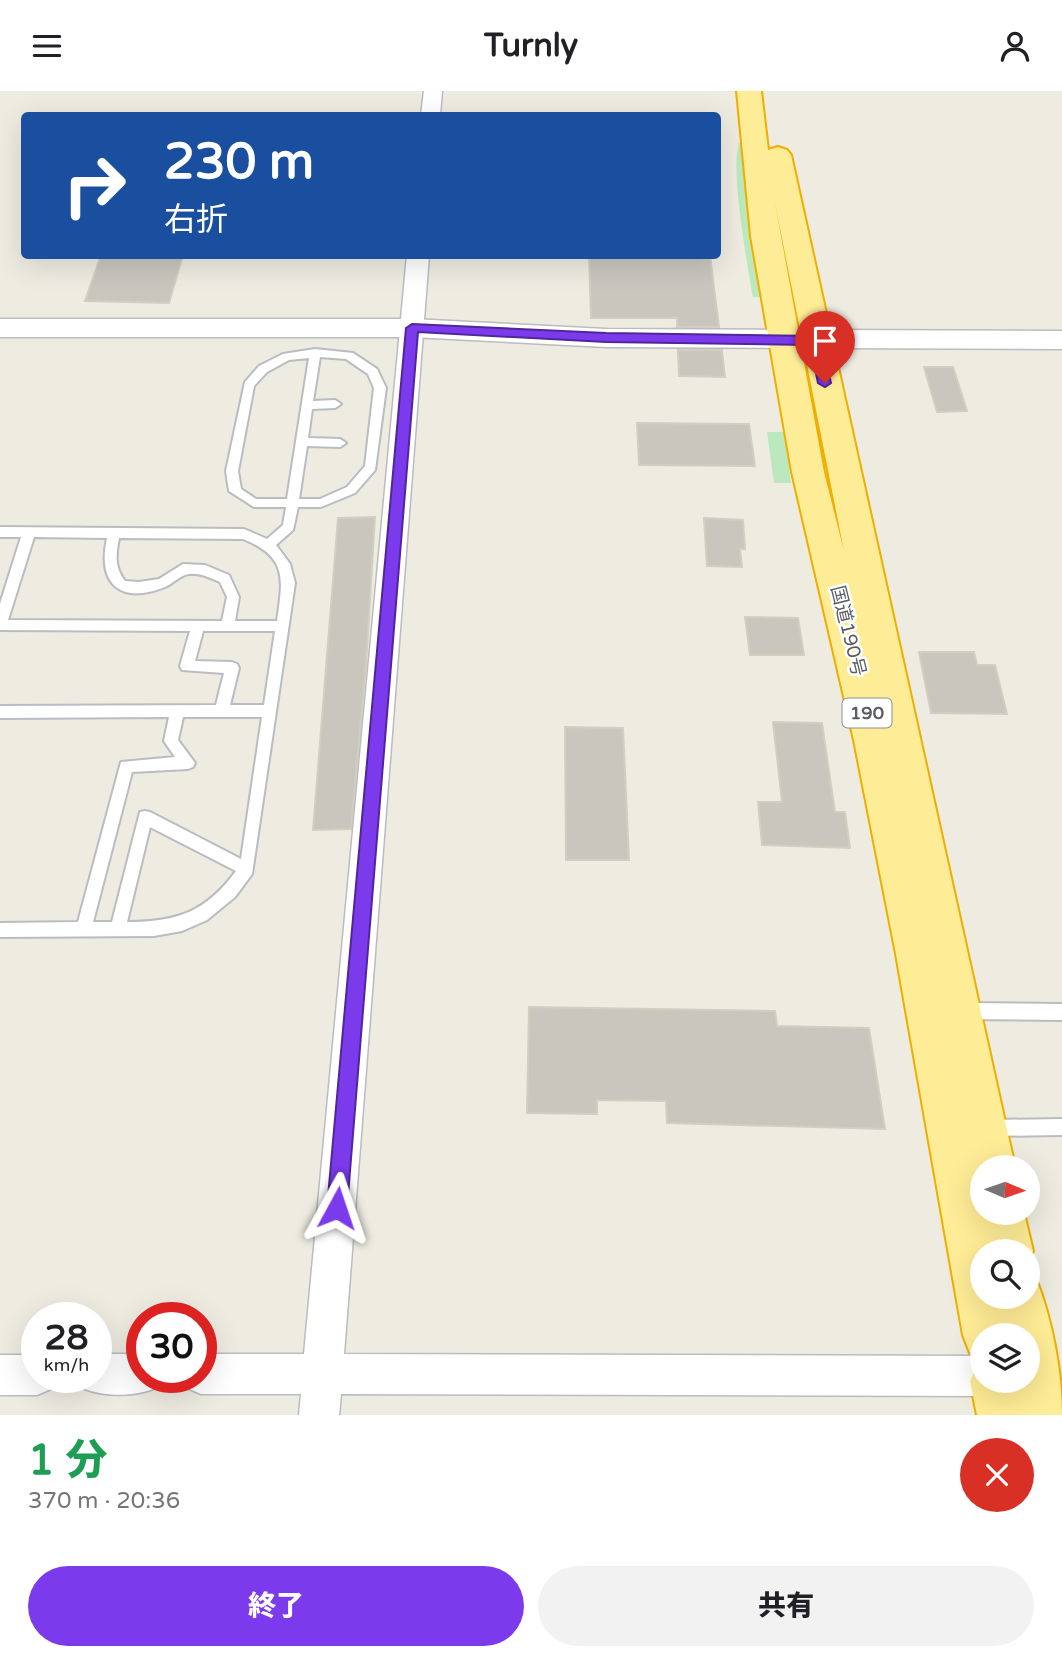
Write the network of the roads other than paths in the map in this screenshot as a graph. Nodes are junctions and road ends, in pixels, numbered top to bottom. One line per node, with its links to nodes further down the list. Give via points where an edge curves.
1 (433, 91): 4 (street)
2 (749, 91): 8 (highway, 国道190号 / 190, via 765,236)
3 (765, 91): 8 (highway, 国道190号 / 190)
4 (431, 112)
5 (418, 259): 7 (street)
6 (0, 328): 7 (street)
7 (412, 328): 8 (street, via 606,338); 38 (street)
8 (799, 340): 9 (street); 32 (highway, 国道190号 / 190); 37 (highway, 国道190号 / 190, via 808,472 876,753)
9 (1062, 340)
10 (315, 353): 12 (lane); 15 (lane, via 287,357 263,369 250,385 232,471 235,491 254,503); 15 (lane, via 349,356 373,372 380,388 371,467 351,490 321,503)
11 (335, 404): 12 (lane)
12 (307, 405): 13 (lane)
13 (302, 442): 14 (lane); 15 (lane)
14 (340, 443)
15 (293, 505): 19 (lane, via 289,527)
16 (0, 532): 17 (lane)
17 (29, 532): 18 (lane); 20 (lane)
18 (114, 532): 19 (lane, via 244,534); 21 (lane, via 108,558 110,572 121,586 162,583 183,569 205,571 225,579 233,597)
19 (268, 544): 23 (lane, via 286,563 289,583)
20 (0, 624): 22 (lane)
21 (228, 624): 22 (lane); 23 (lane)
22 (198, 625): 25 (lane, via 187,666 232,668)
23 (284, 626): 26 (lane)
24 (177, 711): 25 (lane); 27 (lane); 30 (lane, via 171,741 188,763 126,766)
25 (222, 711): 26 (lane)
26 (271, 711): 28 (lane)
27 (0, 712)
28 (247, 869): 29 (lane, via 230,893 202,915 154,929); 29 (lane, via 145,817)
29 (118, 928): 30 (lane)
30 (84, 929): 31 (lane)
31 (0, 930)
32 (958, 1011): 33 (lane); 35 (highway, 国道190号 / 190)
33 (1062, 1012)
34 (1062, 1127): 35 (lane)
35 (982, 1128): 36 (highway, 国道190号 / 190)
36 (988, 1155)
37 (986, 1323)
38 (323, 1373): 39 (street); 42 (street); 44 (street)
39 (217, 1374)
40 (0, 1375): 41 (street)
41 (21, 1375)
42 (970, 1376)
43 (1017, 1393): 45 (highway)
44 (319, 1415)
45 (1003, 1415)

